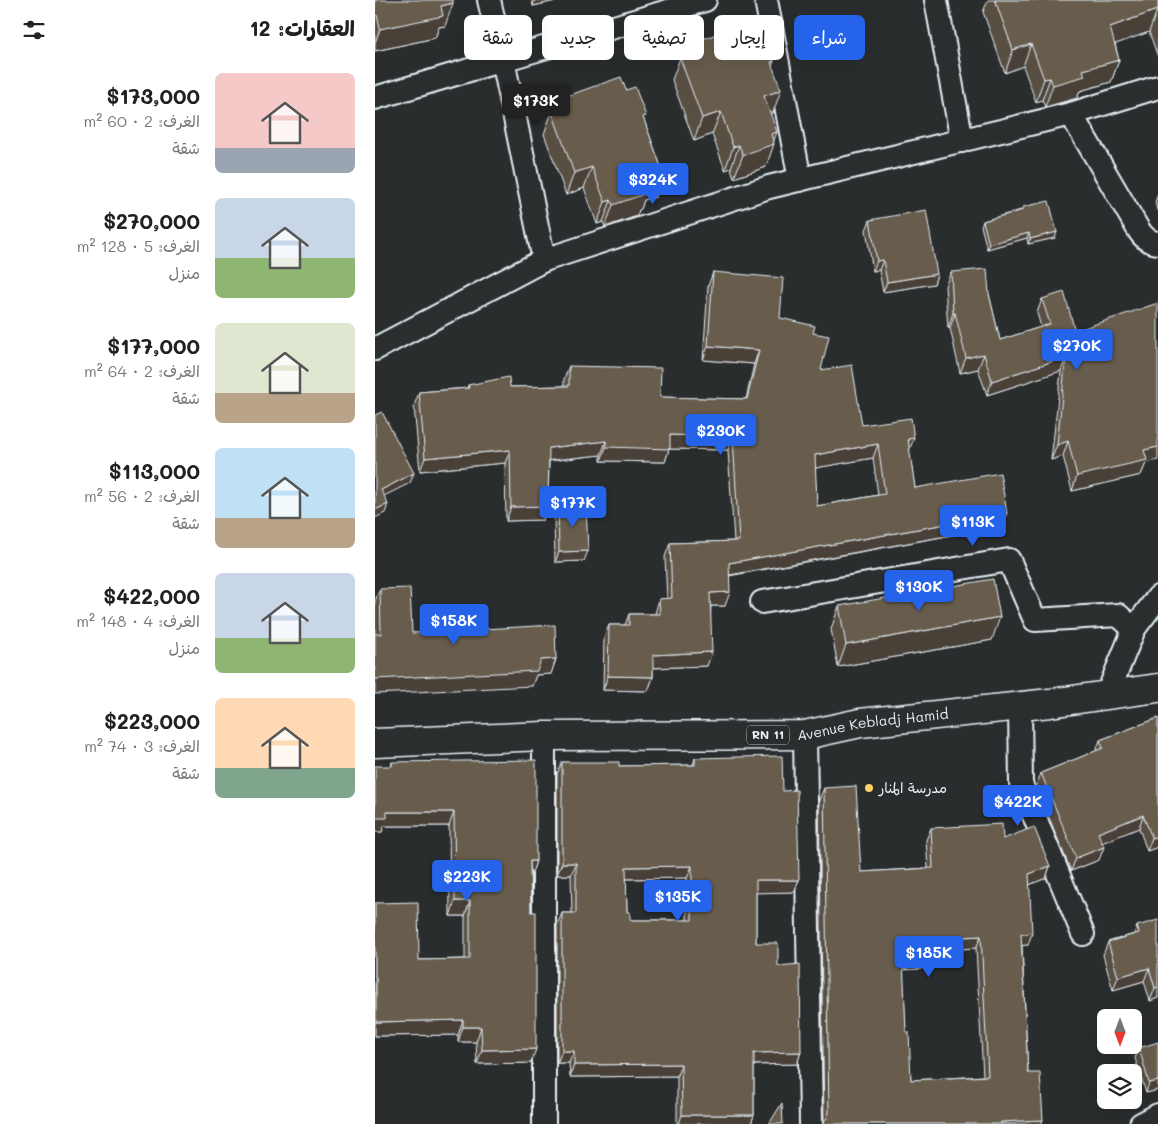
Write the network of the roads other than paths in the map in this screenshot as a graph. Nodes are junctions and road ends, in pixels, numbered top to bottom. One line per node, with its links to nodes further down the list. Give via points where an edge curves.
1 (489, 0): 5 (street)
2 (705, 0): 6 (street)
3 (766, 0): 12 (street)
4 (935, 0): 11 (street)
5 (492, 15)
6 (532, 51)
7 (503, 60): 9 (street); 14 (street)
8 (1158, 87): 10 (street)
9 (375, 98)
10 (1071, 114): 11 (street); 13 (street, via 1144,238)
11 (962, 141): 12 (street)
12 (800, 180): 14 (street, via 769,187)
13 (1158, 243)
14 (544, 260): 15 (street)
15 (375, 349)
16 (1158, 597): 18 (street)
17 (762, 602): 18 (street, via 1009,560 1035,620 1118,615)
18 (1134, 629): 20 (street)
19 (1158, 688): 20 (main road, Avenue Kebladj Hamid / RN 11)
20 (1107, 695): 21 (main road, Avenue Kebladj Hamid / RN 11)
21 (1020, 706): 22 (main road, Avenue Kebladj Hamid / RN 11, via 860,723); 25 (street, via 1021,784)
22 (805, 735): 23 (main road, Avenue Kebladj Hamid / RN 11); 28 (street)
23 (544, 736): 24 (main road, Avenue Kebladj Hamid / RN 11); 27 (street)
24 (375, 742)
25 (1083, 934)
26 (1158, 1115): 29 (street)
27 (544, 1124)
28 (811, 1124)
29 (1141, 1124)

